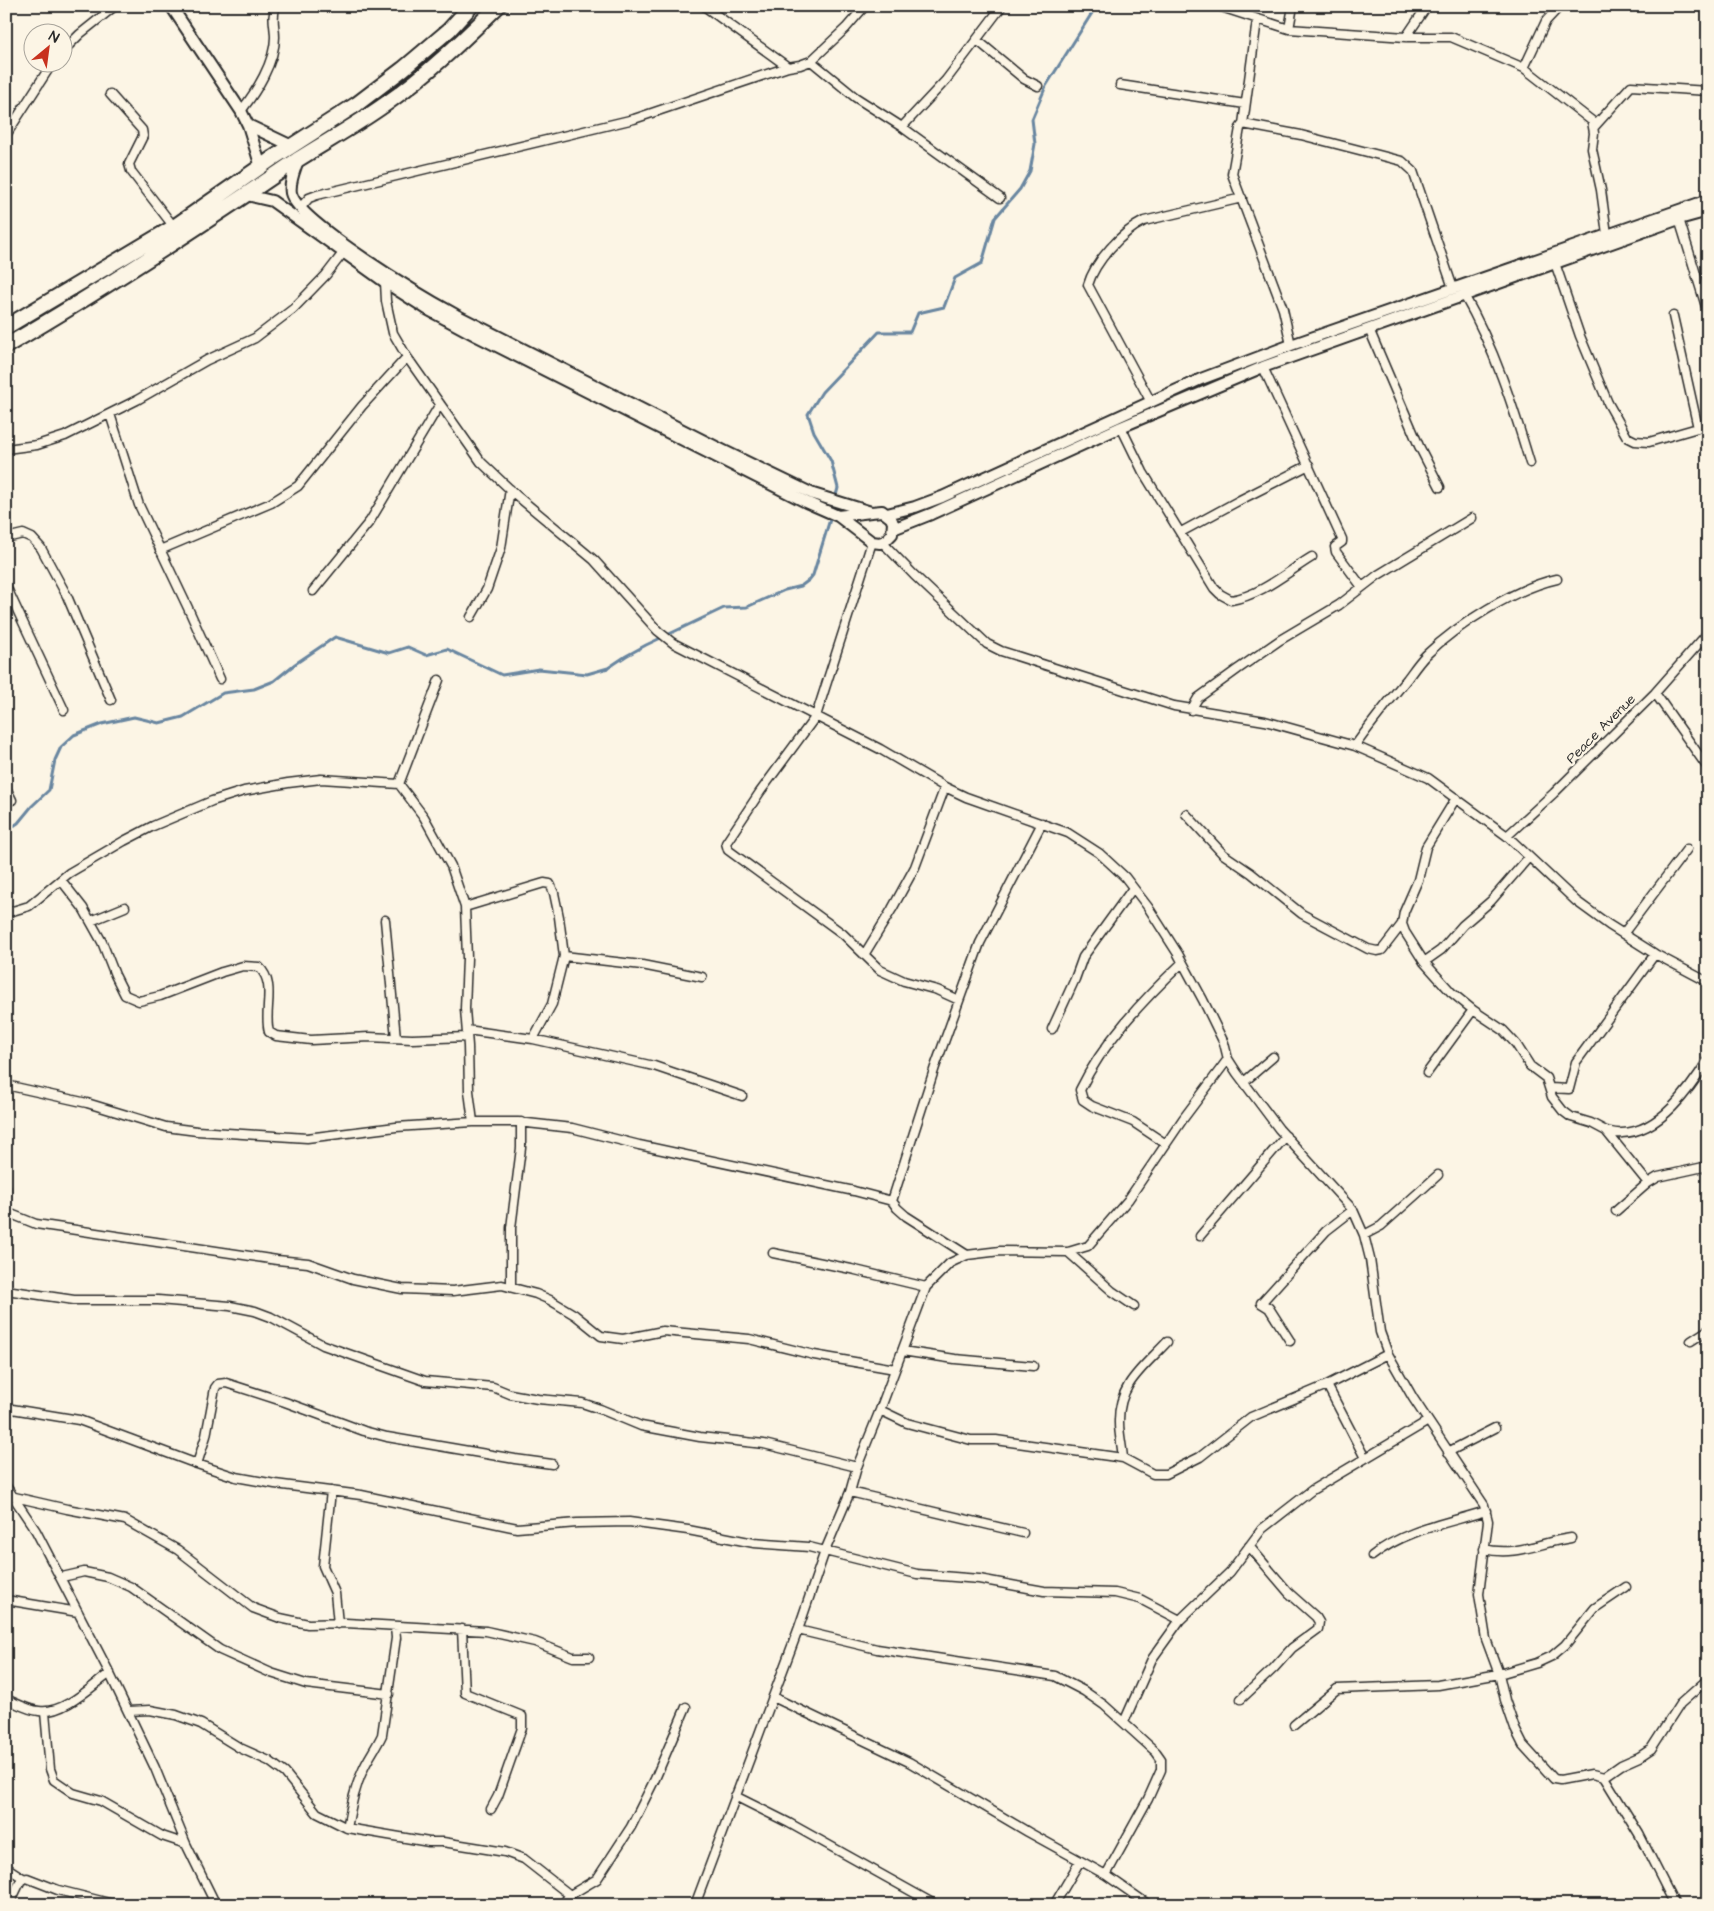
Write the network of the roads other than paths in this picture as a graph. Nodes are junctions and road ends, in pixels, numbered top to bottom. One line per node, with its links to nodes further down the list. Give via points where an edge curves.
1 (115, 6): 17 (street)
2 (171, 6): 27 (street)
3 (276, 6): 27 (street, via 274,50 254,95)
4 (471, 6): 33 (highway, via 449,30 403,69 358,104)
5 (498, 6): 34 (highway, via 410,86)
6 (704, 6): 19 (street)
7 (865, 6): 18 (street)
8 (1002, 6): 16 (street)
9 (1218, 6): 13 (street)
10 (1292, 6): 14 (street)
11 (1427, 6): 15 (street)
12 (1560, 6): 20 (street, via 1546,21)
13 (1257, 20): 14 (street); 26 (street)
14 (1289, 29): 15 (street)
15 (1406, 37): 20 (street, via 1451,37)
16 (977, 40): 23 (street, via 1016,73); 31 (street, via 946,80)
17 (72, 42)
18 (811, 61): 19 (street); 31 (street, via 855,97)
19 (788, 67): 40 (street, via 634,119 317,195)
20 (1524, 68): 30 (street, via 1581,111)
21 (47, 72): 32 (street)
22 (1120, 85): 26 (street)
23 (1038, 86)
24 (1708, 92): 30 (street, via 1631,86)
25 (110, 94): 43 (street, via 142,130 143,136 129,164 131,171)
26 (1246, 104): 28 (street)
27 (241, 111): 29 (street)
28 (1242, 124): 38 (street, via 1232,174); 48 (street, via 1402,161 1413,172)
29 (248, 125): 33 (street); 35 (street)
30 (1594, 126): 44 (street, via 1592,149)
31 (902, 127): 37 (street)
32 (6, 135)
33 (292, 146): 35 (highway)
34 (298, 160): 36 (highway); 40 (street, via 291,182 292,193)
35 (261, 167): 43 (highway)
36 (247, 195): 45 (street, via 272,201); 54 (highway)
37 (1000, 198)
38 (1242, 198): 55 (street, via 1283,309); 58 (street, via 1144,221 1131,227 1090,276 1088,285)
39 (1708, 200): 44 (street)
40 (300, 208): 69 (street, via 349,248 456,315 813,494)
41 (1708, 211): 42 (street)
42 (1679, 219): 46 (street); 50 (street)
43 (174, 227): 52 (highway)
44 (1607, 234): 48 (street)
45 (343, 253): 47 (street); 60 (street, via 293,309 255,338 207,360)
46 (1555, 263): 49 (street); 63 (street, via 1580,336 1608,403 1627,437 1649,442)
47 (384, 282): 56 (street, via 394,333); 70 (street, via 477,336)
48 (1453, 288): 55 (street)
49 (1464, 295): 53 (street); 65 (street, via 1480,321)
50 (1708, 313)
51 (1673, 316): 63 (street)
52 (6, 327)
53 (1369, 329): 57 (street); 67 (street)
54 (6, 346)
55 (1291, 346): 58 (street, via 1201,379)
56 (407, 357): 59 (street); 77 (street, via 362,406 298,486 256,510)
57 (1263, 367): 62 (street); 66 (street)
58 (1151, 402): 71 (street, via 942,497)
59 (440, 404): 68 (street, via 481,462); 82 (street, via 370,521)
60 (110, 414): 64 (street, via 65,436 37,445); 77 (street, via 139,505)
61 (1708, 424): 63 (street)
62 (1121, 428): 73 (street); 74 (street, via 1143,472)
63 (1698, 428)
64 (6, 449)
65 (1530, 463)
66 (1309, 465): 74 (street); 81 (street, via 1342,539 1335,547 1336,552)
67 (1440, 487)
68 (510, 489): 83 (street, via 501,548 487,589); 91 (street, via 594,560 658,631 673,643)
69 (871, 512): 70 (street); 71 (street)
70 (834, 514): 76 (street)
71 (887, 514): 73 (street)
72 (1472, 518): 81 (street)
73 (893, 529): 76 (street, via 889,538)
74 (1181, 532): 78 (street, via 1214,588 1231,600 1271,584)
75 (6, 538): 88 (street, via 23,534 41,548 67,596)
76 (877, 542): 90 (street, via 987,644); 91 (street)
77 (160, 550): 85 (street)
78 (1312, 557)
79 (1558, 579): 92 (street, via 1512,595 1442,642 1426,656)
80 (6, 586): 89 (street)
81 (1362, 587): 90 (street, via 1238,669 1198,698)
82 (312, 591)
83 (471, 617)
84 (1708, 633): 87 (street, Peace Avenue)
85 (220, 679)
86 (439, 680): 94 (street)
87 (1655, 693): 93 (street); 101 (street, Peace Avenue)
88 (111, 700)
89 (64, 710)
90 (1191, 710): 92 (street, via 1265,721)
91 (816, 716): 95 (street); 114 (street, via 726,844 728,850 843,934)
92 (1354, 746): 97 (street, via 1428,778)
93 (1708, 768)
94 (399, 784): 104 (street, via 322,779 244,791 153,826 69,872); 107 (street, via 424,817 452,866)
95 (945, 787): 100 (street); 114 (street, via 915,867)
96 (6, 788): 98 (street)
97 (1456, 798): 101 (street); 111 (street, via 1426,847)
98 (12, 800)
99 (1186, 814): 111 (street, via 1223,854 1302,914 1368,949 1382,950)
100 (1042, 823): 105 (street, via 1068,833 1099,853); 120 (street, via 980,943)
101 (1507, 836): 103 (street)
102 (1687, 849): 112 (street)
103 (1529, 856): 112 (street, via 1576,901); 116 (street, via 1491,901 1441,950)
104 (61, 880): 108 (street, via 29,906); 110 (street)
105 (1133, 888): 117 (street); 122 (street, via 1083,957)
106 (125, 907): 110 (street)
107 (465, 907): 115 (street, via 544,883 550,884 559,916); 123 (street)
108 (6, 914)
109 (385, 920): 124 (street)
110 (91, 921): 124 (street, via 125,995 139,1001 222,972 243,966 259,966 265,973 269,995 266,1022 270,1032 276,1036 311,1040)
111 (1402, 924): 116 (street)
112 (1623, 934): 113 (street)
113 (1655, 954): 119 (street); 132 (street, via 1576,1062 1570,1089)
114 (864, 955): 120 (street, via 880,970)
115 (564, 956): 118 (street, via 642,965); 125 (street, via 552,1004)
116 (1424, 962): 121 (street, via 1451,992)
117 (1182, 963): 127 (street, via 1224,1043); 138 (street, via 1148,995 1125,1023 1080,1090 1083,1100 1092,1106 1133,1122)
118 (702, 977)
119 (1708, 982)
120 (959, 1000): 144 (street)
121 (1473, 1010): 129 (street); 132 (street, via 1503,1030 1530,1066 1546,1078)
122 (1052, 1030)
123 (467, 1034): 124 (street); 125 (street); 134 (street)
124 (396, 1038)
125 (533, 1039): 133 (street, via 654,1066)
126 (1273, 1057): 130 (street)
127 (1228, 1060): 130 (street); 138 (street)
128 (1708, 1060): 136 (street, via 1680,1100 1651,1124 1634,1131)
129 (1427, 1073)
130 (1244, 1082): 137 (street)
131 (6, 1085): 134 (street, via 166,1127 197,1131 307,1138)
132 (1550, 1088): 136 (street, via 1552,1097 1563,1111)
133 (742, 1096)
134 (472, 1122): 135 (street)
135 (521, 1122): 144 (street, via 572,1128); 153 (street, via 511,1228)
136 (1606, 1132): 141 (street)
137 (1286, 1136): 145 (street); 149 (street)
138 (1166, 1144): 150 (street, via 1128,1200 1088,1246)
139 (1708, 1166): 141 (street, via 1658,1177)
140 (1438, 1175): 148 (street, via 1381,1226)
141 (1648, 1183): 146 (street)
142 (6, 1187): 143 (street)
143 (6, 1195)
144 (892, 1201): 152 (street, via 906,1216)
145 (1353, 1210): 148 (street); 158 (street, via 1326,1231 1261,1303 1269,1308)
146 (1616, 1211)
147 (6, 1212): 153 (street, via 36,1224 308,1263 353,1278 402,1288 453,1291 502,1285)
148 (1364, 1235): 162 (street, via 1380,1332)
149 (1200, 1236)
150 (1068, 1252): 152 (street, via 1000,1251); 156 (street, via 1112,1292)
151 (773, 1253): 154 (street)
152 (967, 1255): 154 (street, via 950,1263)
153 (511, 1287): 164 (street, via 550,1300 601,1336 623,1340 663,1331 749,1339 814,1355)
154 (926, 1287): 161 (street)
155 (6, 1290): 175 (street, via 74,1300 158,1300 255,1311 324,1345 425,1381 494,1387 538,1400 582,1403 641,1426 764,1444)
156 (1134, 1306)
157 (1708, 1330): 159 (street)
158 (1290, 1341)
159 (1690, 1341)
160 (1167, 1342): 171 (street, via 1124,1390 1119,1423)
161 (902, 1351): 163 (street); 164 (street)
162 (1388, 1354): 165 (street); 168 (street)
163 (1033, 1366)
164 (895, 1369): 167 (street)
165 (1327, 1385): 171 (street, via 1251,1417 1200,1457 1166,1474 1153,1474); 172 (street)
166 (6, 1408): 173 (street, via 79,1420)
167 (880, 1410): 171 (street, via 907,1423 971,1440 996,1440); 175 (street)
168 (1428, 1421): 170 (street); 172 (street)
169 (1495, 1428): 170 (street)
170 (1448, 1452): 180 (street)
171 (1123, 1458)
172 (1366, 1458): 183 (street, via 1285,1510 1262,1529)
173 (197, 1464): 174 (street, via 215,1388 226,1383 387,1437); 177 (street, via 236,1477)
174 (552, 1464)
175 (857, 1467): 178 (street)
176 (6, 1486): 179 (street)
177 (331, 1491): 185 (street, via 517,1528 629,1522 754,1543); 192 (street, via 324,1566 335,1593)
178 (850, 1492): 181 (street); 185 (street)
179 (10, 1496): 187 (street, via 36,1531); 192 (street, via 126,1520 178,1550 253,1608 308,1624)
180 (1486, 1511): 184 (street, via 1488,1521); 186 (street, via 1410,1534)
181 (1023, 1533)
182 (1571, 1538): 184 (street, via 1512,1552)
183 (1249, 1546): 191 (street, via 1230,1572); 203 (street, via 1319,1622 1318,1629 1292,1648)
184 (1484, 1549): 198 (street, via 1479,1594 1486,1638)
185 (826, 1551): 191 (street, via 917,1574 979,1579 1044,1591 1115,1593 1140,1599); 195 (street)
186 (1372, 1556)
187 (62, 1577): 190 (street); 200 (street, via 84,1572 132,1587 220,1650 271,1673 306,1684)
188 (1626, 1587): 198 (street, via 1595,1608 1552,1656)
189 (6, 1600): 190 (street)
190 (78, 1612): 197 (street)
191 (1180, 1620): 207 (street, via 1152,1659)
192 (338, 1624): 193 (street)
193 (395, 1626): 194 (street); 200 (street)
194 (462, 1629): 196 (street, via 505,1634 573,1657); 211 (street, via 465,1693 522,1716 523,1721)
195 (798, 1630): 201 (street); 207 (street, via 877,1648 1056,1676 1084,1691)
196 (589, 1658)
197 (110, 1673): 205 (street); 206 (street, via 70,1702 52,1712)
198 (1500, 1674): 208 (street, via 1438,1685 1337,1689); 209 (street, via 1515,1729 1523,1745 1550,1776 1560,1780 1592,1774)
199 (1708, 1679): 209 (street, via 1680,1704 1651,1749)
200 (389, 1694): 212 (street, via 382,1735 354,1793)
201 (773, 1697): 210 (street); 214 (street, via 909,1762)
202 (6, 1698): 206 (street)
203 (1241, 1699)
204 (686, 1707): 218 (street, via 631,1827 597,1879)
205 (128, 1711): 212 (street, via 150,1710 201,1724 269,1761 285,1773 318,1812); 213 (street)
206 (45, 1712): 213 (street, via 50,1769 54,1780 73,1793 101,1800 162,1836)
207 (1124, 1722): 216 (street, via 1156,1752 1161,1759 1161,1770)
208 (1294, 1725)
209 (1604, 1776): 227 (street, via 1639,1834)
210 (735, 1796): 223 (street); 224 (street)
211 (491, 1809)
212 (347, 1828): 218 (street, via 505,1852 524,1859)
213 (186, 1844): 221 (street)
214 (1080, 1861): 216 (street); 225 (street)
215 (6, 1867): 217 (street)
216 (1106, 1875): 226 (street)
217 (23, 1878): 219 (street); 220 (street)
218 (570, 1895): 222 (street)
219 (9, 1905)
220 (117, 1905)
221 (216, 1905)
222 (562, 1905)
223 (695, 1905)
224 (936, 1905)
225 (1054, 1905)
226 (1149, 1905)
227 (1675, 1905)

